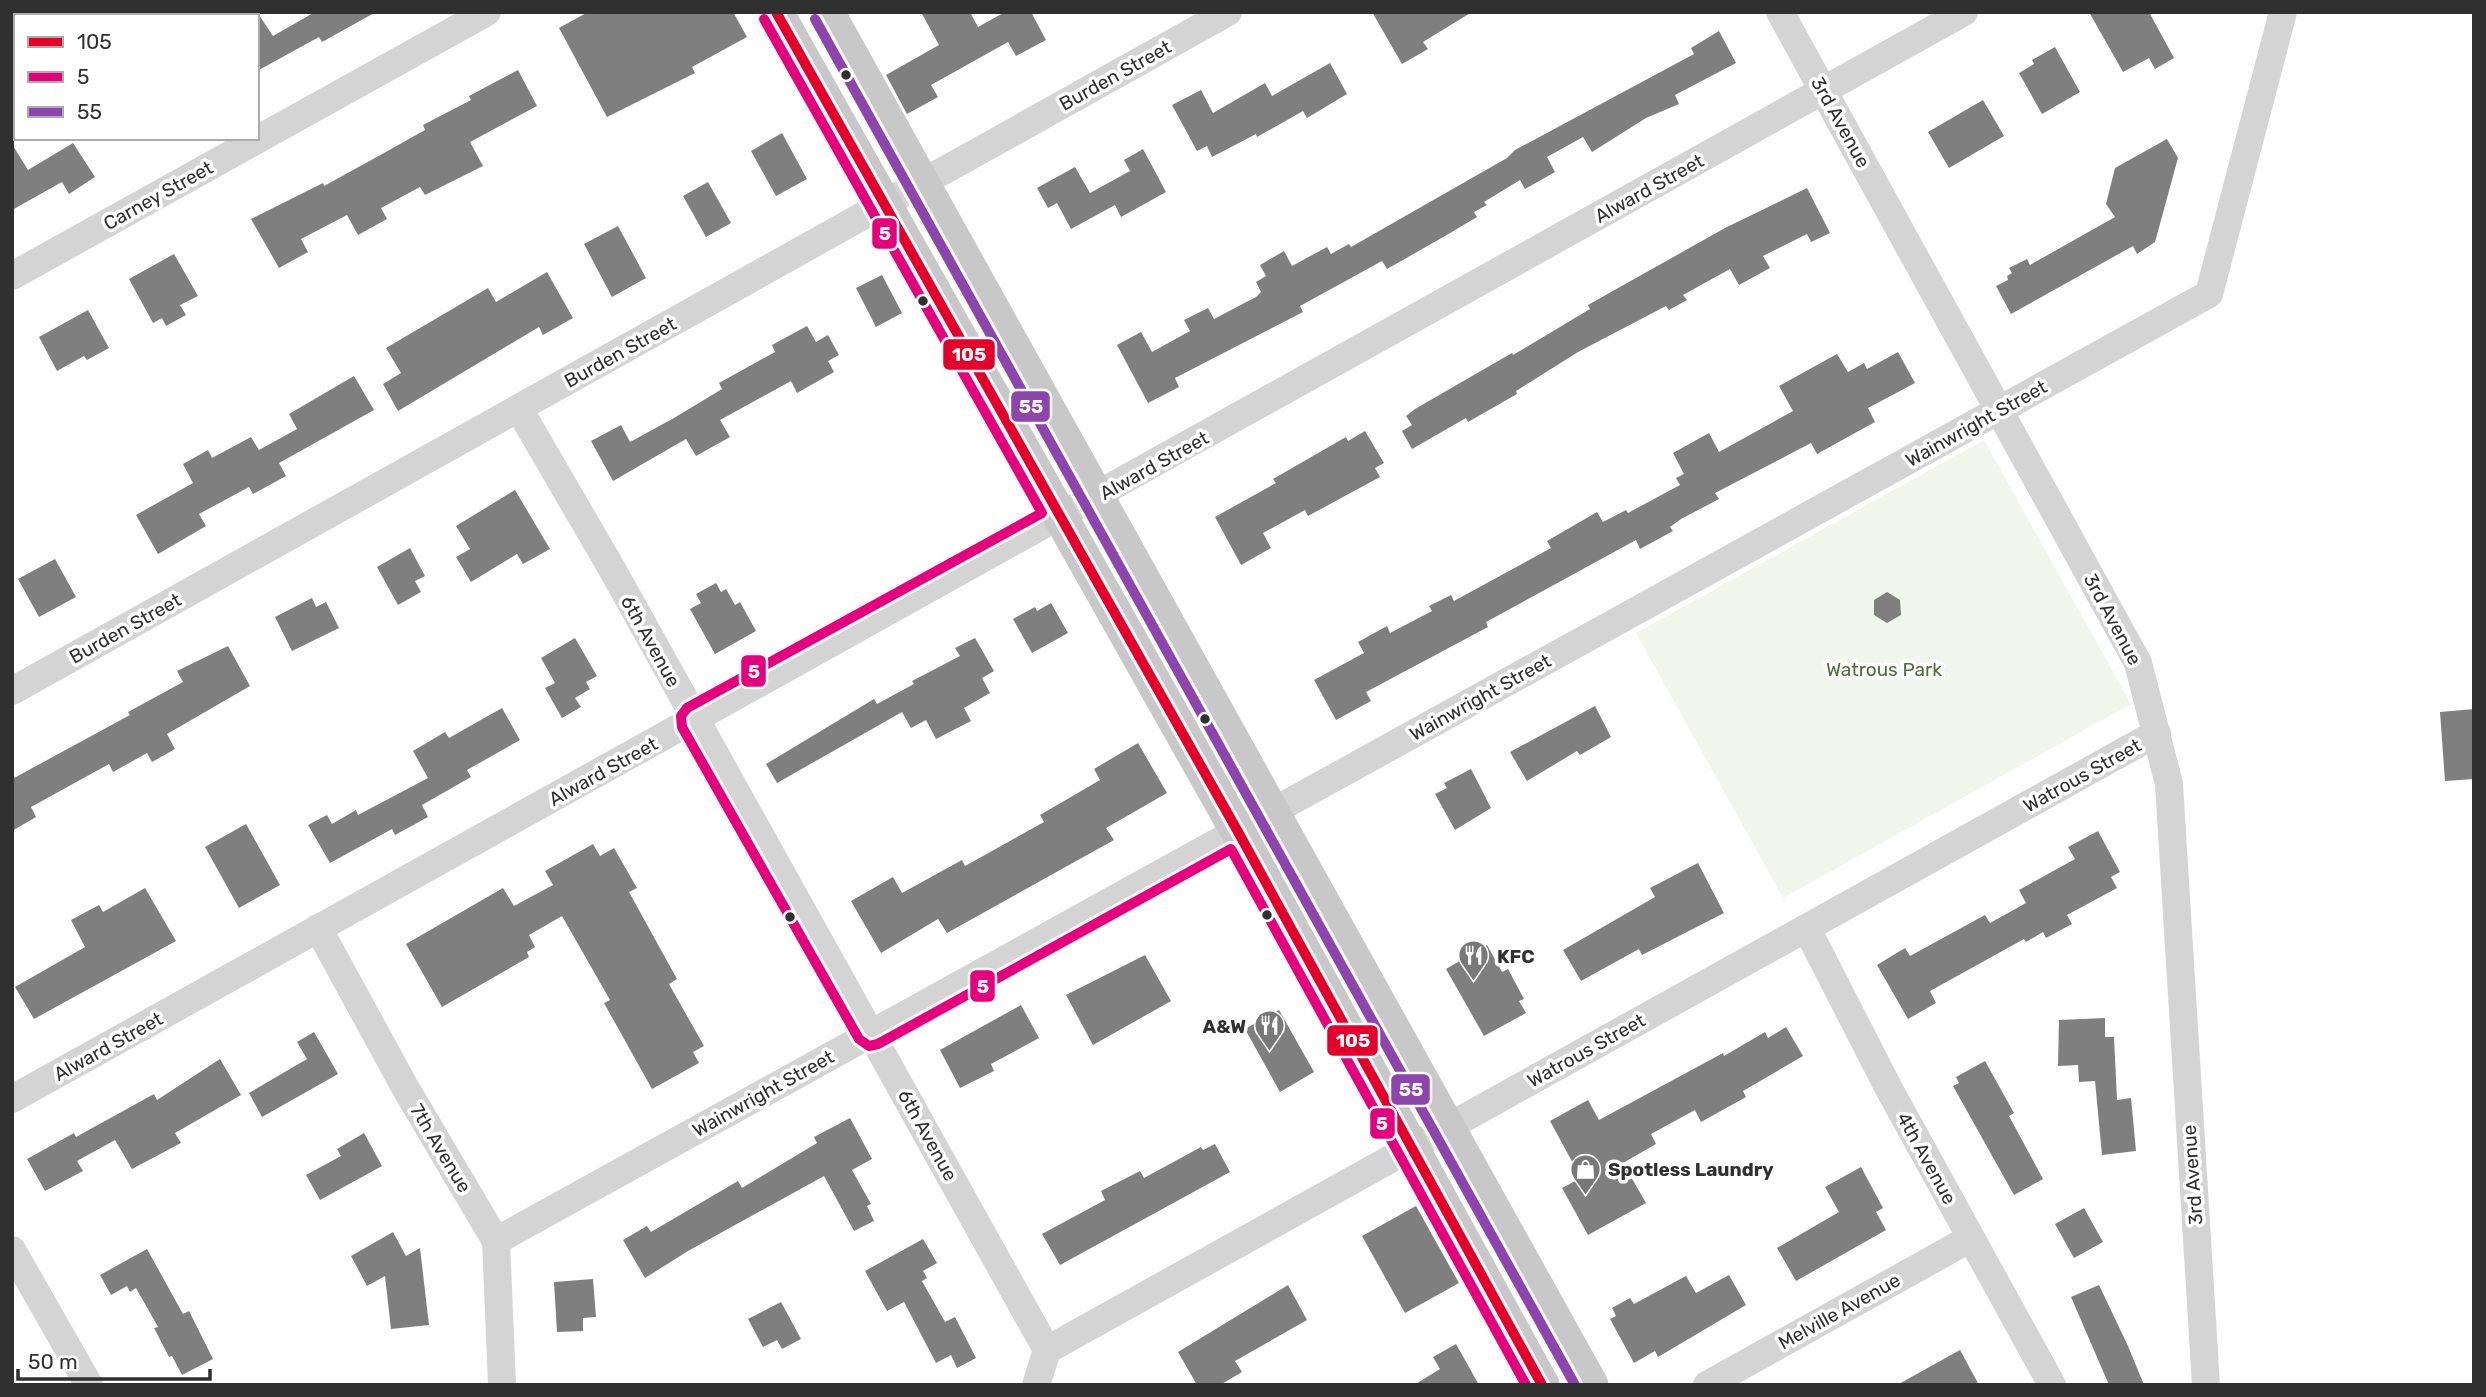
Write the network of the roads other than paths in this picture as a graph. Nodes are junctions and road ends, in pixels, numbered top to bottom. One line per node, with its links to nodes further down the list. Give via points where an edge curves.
1 (487, 12): 9 (street, Carney Street)
2 (776, 12): 12 (main road)
3 (827, 12): 11 (main road)
4 (1228, 12): 11 (street, Burden Street)
5 (1780, 12): 8 (street, 3rd Avenue)
6 (1964, 12): 8 (street, Alward Street)
7 (2283, 12): 15 (street, Wainwright Street, via 2209,294)
8 (1823, 91): 15 (street, 3rd Avenue); 16 (street, Alward Street)
9 (259, 139)
10 (257, 140): 13 (street, Carney Street)
11 (922, 184): 12 (street, Burden Street); 16 (main road)
12 (884, 205): 14 (street, Burden Street); 17 (main road)
13 (12, 276)
14 (519, 409): 18 (street, Burden Street); 19 (street, 6th Avenue)
15 (2000, 410): 20 (street, 3rd Avenue, via 2138,663); 21 (street, Wainwright Street)
16 (1099, 497): 17 (street, Alward Street); 21 (main road)
17 (1061, 518): 19 (street, Alward Street); 22 (main road)
18 (12, 691)
19 (694, 720): 23 (street, Alward Street); 25 (street, 6th Avenue)
20 (2157, 733): 24 (street, Watrous Street); 40 (street, 3rd Avenue, via 2169,784)
21 (1271, 811): 22 (street, Wainwright Street); 27 (main road)
22 (1237, 830): 25 (street, Wainwright Street); 28 (main road)
23 (318, 928): 26 (street, Alward Street); 30 (street, 7th Avenue)
24 (1807, 929): 27 (street, Watrous Street); 29 (street, 4th Avenue)
25 (871, 1032): 30 (street, Wainwright Street); 32 (street, 6th Avenue)
26 (12, 1099)
27 (1447, 1126): 28 (street, Watrous Street); 37 (main road)
28 (1412, 1147): 32 (street, Watrous Street); 36 (main road)
29 (1971, 1238): 38 (street, Melville Avenue); 39 (street, 4th Avenue)
30 (496, 1241): 34 (street, 7th Avenue)
31 (12, 1250): 33 (street)
32 (1047, 1350): 35 (street)
33 (89, 1385)
34 (502, 1385)
35 (1036, 1385)
36 (1542, 1385)
37 (1591, 1385)
38 (1707, 1385)
39 (2052, 1385)
40 (2206, 1385)

